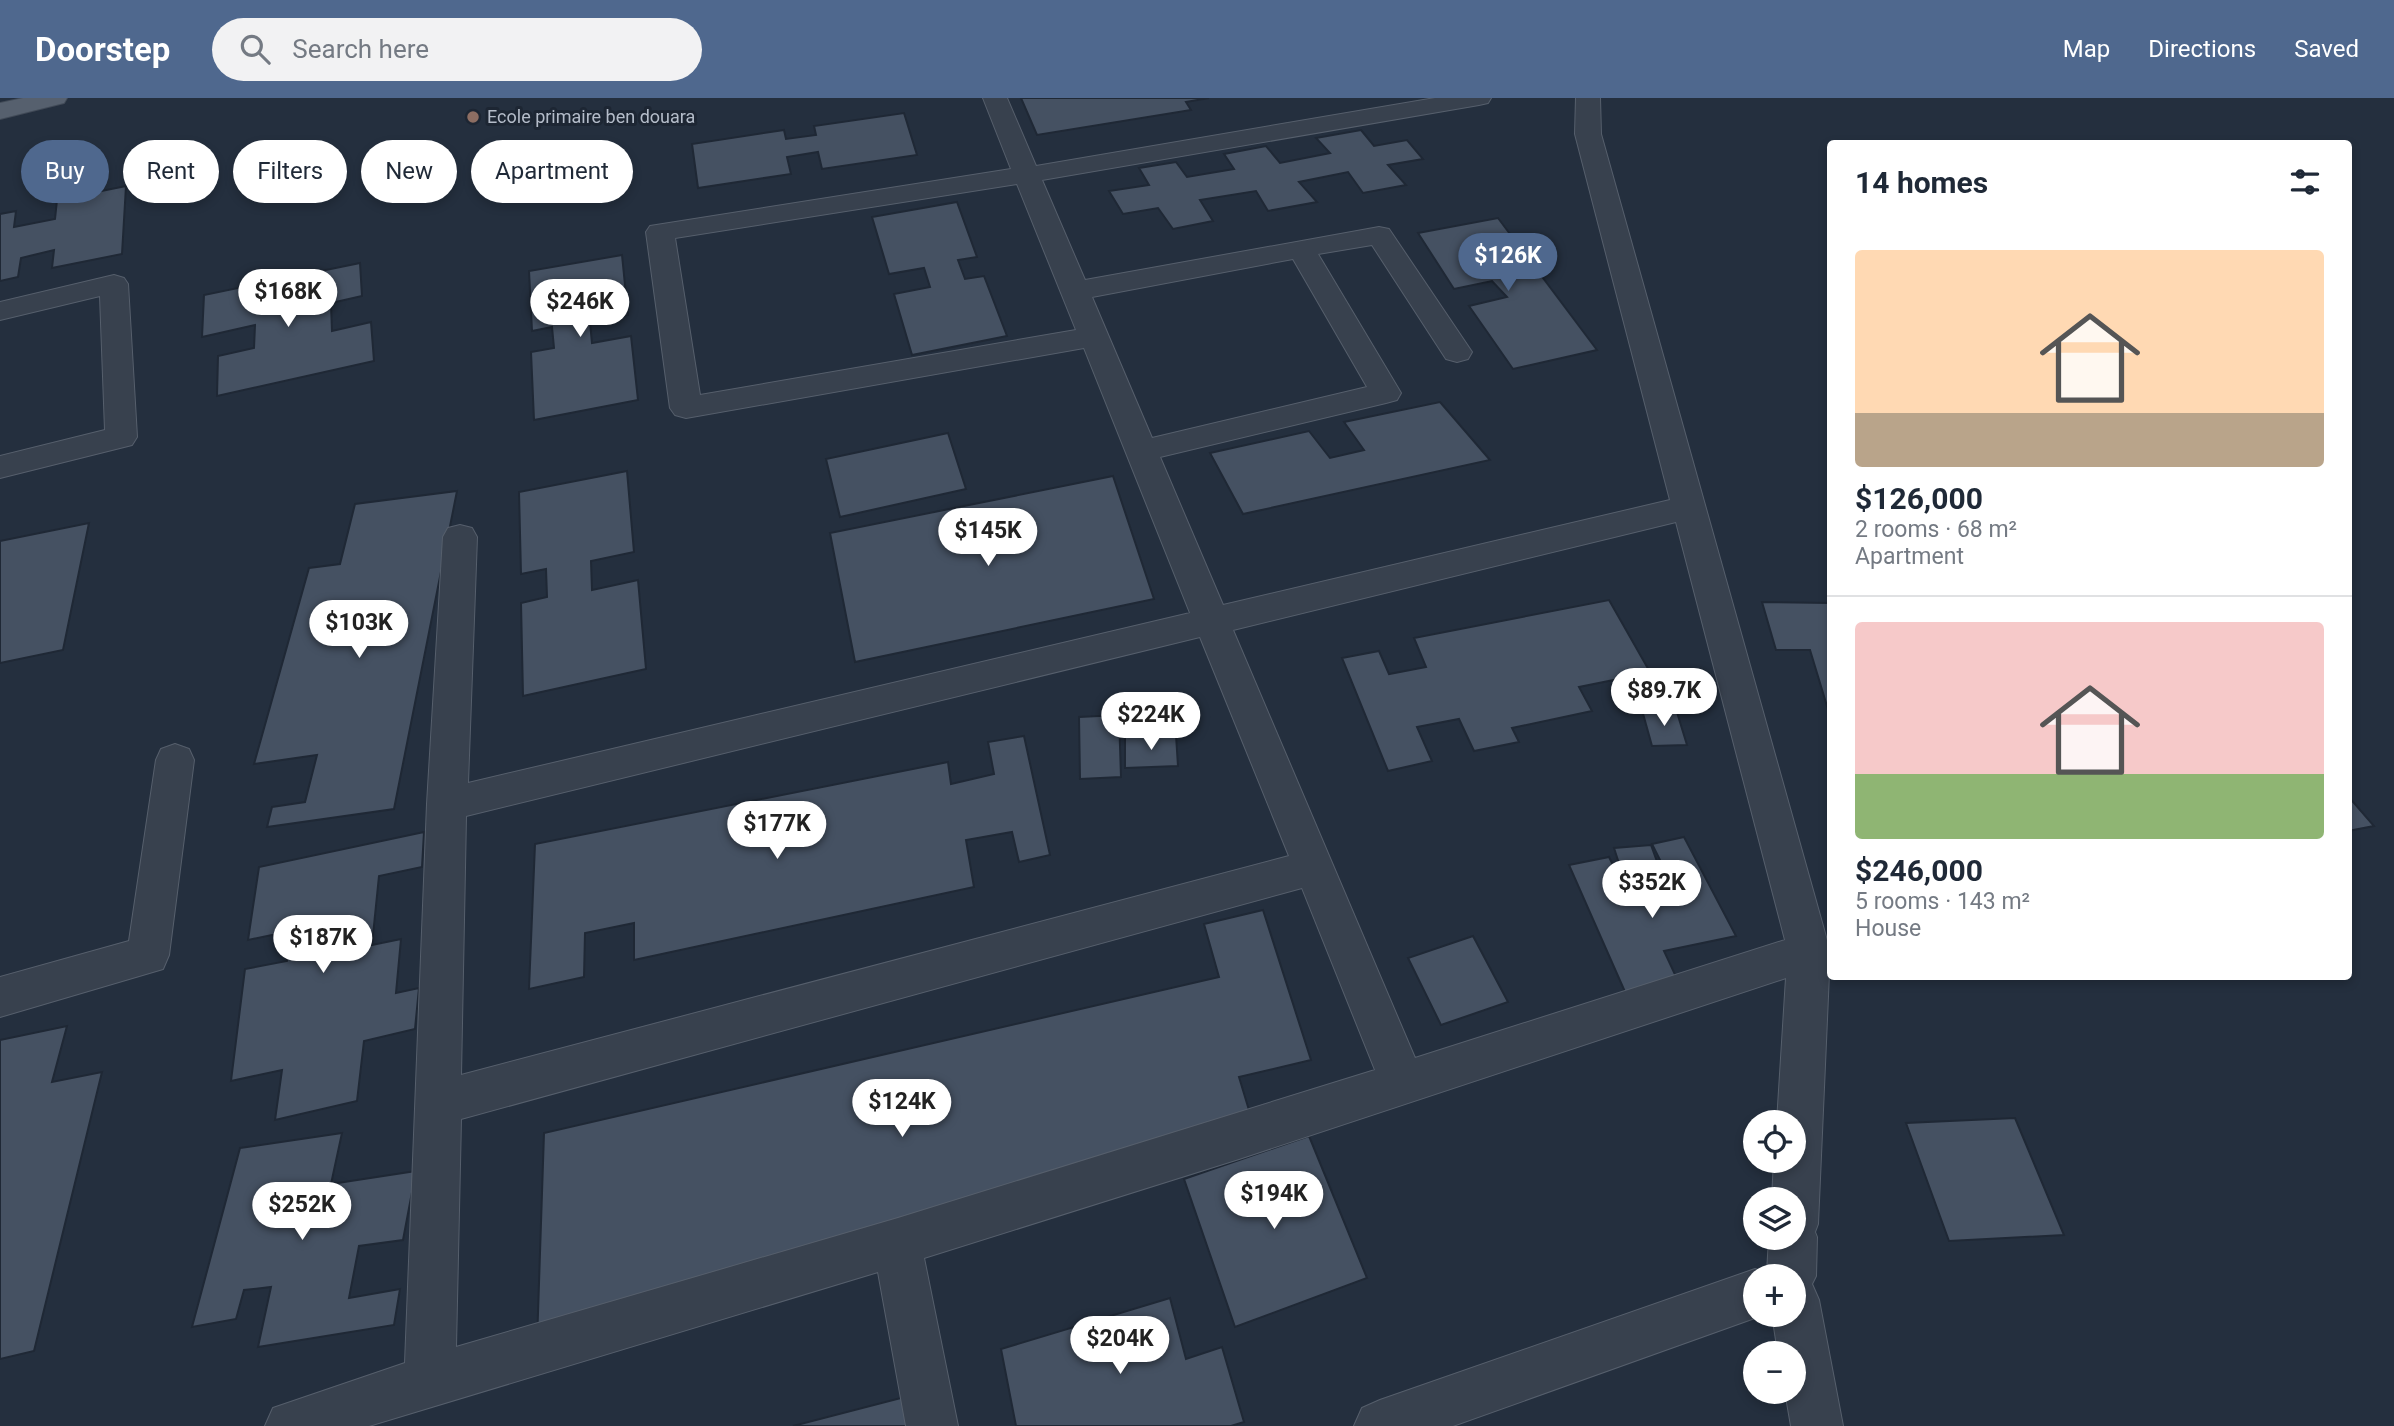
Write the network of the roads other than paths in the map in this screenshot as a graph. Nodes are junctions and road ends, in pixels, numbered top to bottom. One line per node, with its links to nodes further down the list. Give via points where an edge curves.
1 (55, 98): 5 (main road)
2 (995, 98): 6 (street)
3 (1479, 98): 6 (street)
4 (1588, 98): 14 (street, via 1588,134)
5 (0, 111)
6 (1027, 175): 8 (street); 10 (street, via 660,232 686,408)
7 (1301, 249): 8 (street); 11 (street, via 1379,235); 12 (street, via 1386,393)
8 (1075, 291): 10 (street)
9 (0, 311): 13 (street, via 114,284 121,436)
10 (1093, 337): 12 (street)
11 (1457, 352)
12 (1141, 451): 16 (street)
13 (0, 467)
14 (1689, 507): 16 (street); 20 (street)
15 (460, 537): 18 (street)
16 (1211, 619): 18 (street); 19 (street)
17 (175, 760): 21 (street, via 148,955)
18 (447, 804): 23 (street)
19 (1313, 867): 22 (street); 23 (street)
20 (1809, 951): 22 (street); 24 (street)
21 (0, 997)
22 (1403, 1083): 25 (street)
23 (438, 1103): 28 (street)
24 (1796, 1187)
25 (897, 1242): 28 (street); 30 (street)
26 (1743, 1298): 31 (street)
27 (1799, 1327): 32 (street)
28 (430, 1379): 29 (street)
29 (291, 1426)
30 (932, 1426)
31 (1380, 1426)
32 (1817, 1426)

